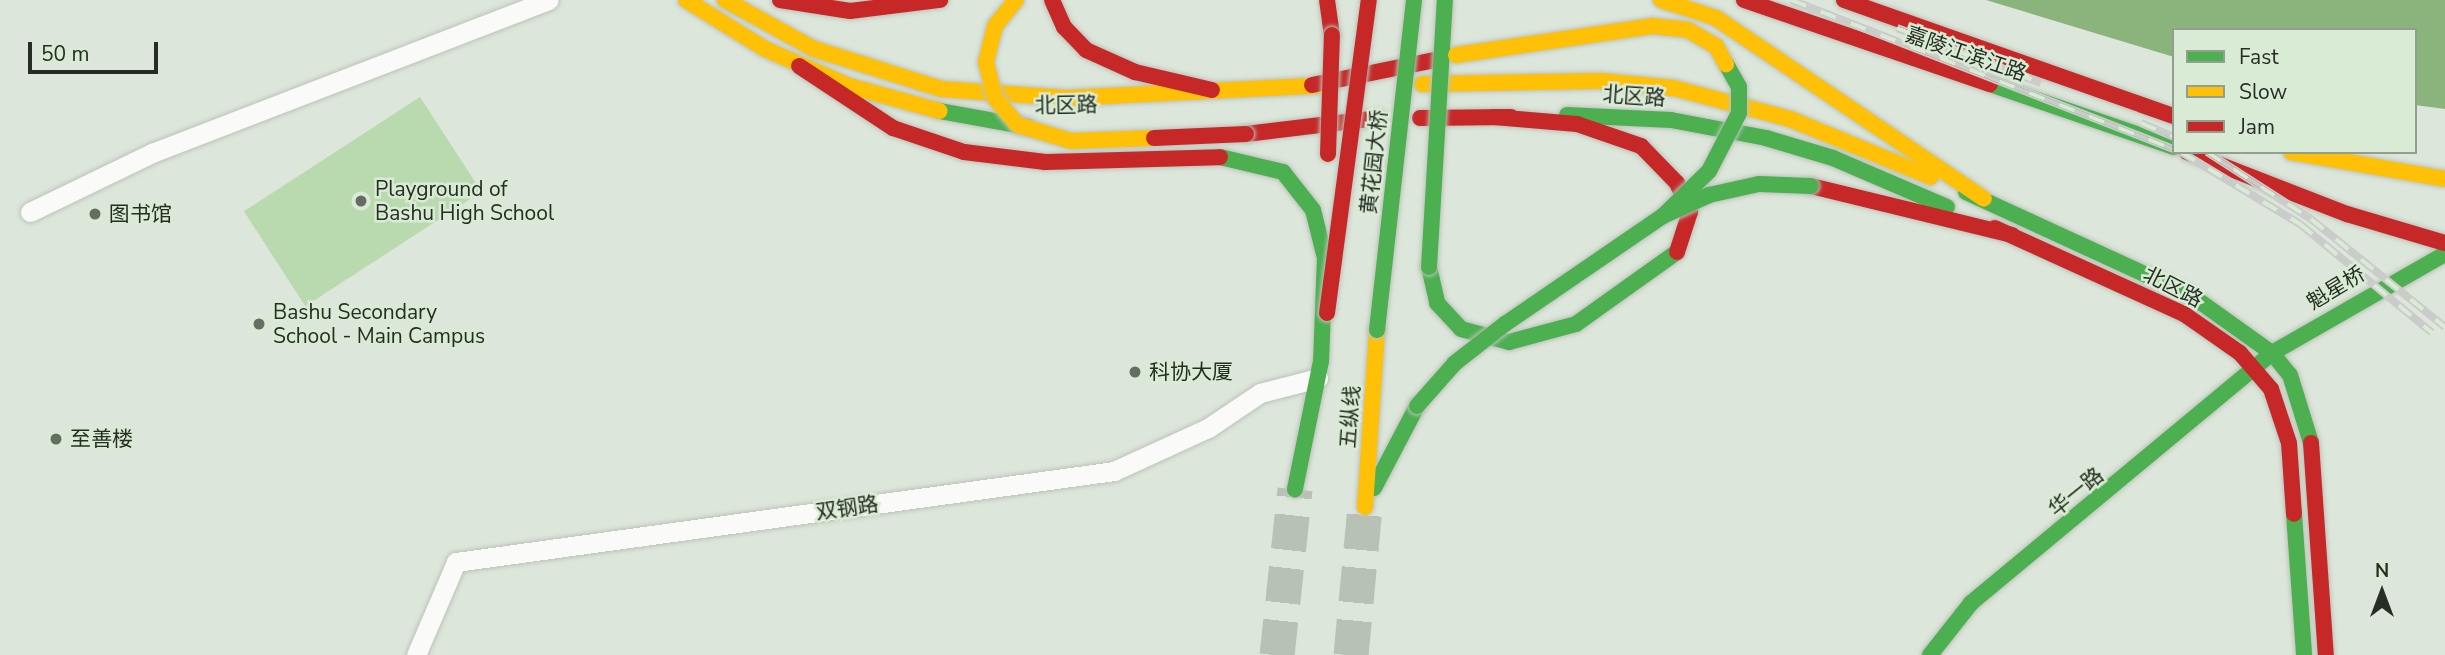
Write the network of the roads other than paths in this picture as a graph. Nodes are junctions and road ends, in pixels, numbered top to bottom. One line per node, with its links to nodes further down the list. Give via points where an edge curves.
1 (549, 0): 28 (street, via 152,153)
2 (685, 0): 15 (main road, 北区路)
3 (725, 0): 17 (main road, 北区路, via 814,49 941,89 1066,98)
4 (782, 0): 5 (main road, via 850,11)
5 (940, 0)
6 (1016, 0): 21 (main road, bridge, via 995,26 986,62 995,98 1018,125 1071,141 1246,134)
7 (1052, 0): 17 (main road, via 1064,27 1086,50 1135,72)
8 (1326, 0): 33 (main road, bridge, via 1332,35)
9 (1368, 0): 34 (main road, bridge)
10 (1414, 0): 35 (main road, 黄花园大桥, bridge)
11 (1445, 0): 20 (main road, bridge, via 1429,267 1437,303 1461,329 1509,342 1545,338 1576,324 1679,250 1690,212 1677,183 1642,146 1577,124)
12 (1661, 0): 27 (main road, via 1716,18 1907,142)
13 (1744, 0): 23 (main road, 嘉陵江滨江路)
14 (1844, 0): 19 (main road, 嘉陵江滨江路)
15 (799, 66): 21 (main road, 北区路, via 903,103 1018,127); 33 (main road, via 864,112 928,142 1045,162 1234,157 1283,172 1313,210)
16 (1312, 85): 17 (main road, 北区路); 18 (main road, 北区路, via 1637,83); 29 (main road, bridge, via 1456,55 1652,26 1688,30 1716,46 1739,87 1739,113 1709,171)
17 (1212, 90)
18 (1748, 107): 22 (main road, via 1762,120 1760,130); 27 (main road, 北区路, via 1836,136)
19 (2172, 115)
20 (1494, 117): 21 (main road, 北区路); 22 (main road, 北区路, via 1600,114)
21 (1378, 118)
22 (1706, 125): 30 (main road, 北区路, via 1833,158)
23 (2172, 146)
24 (2192, 154): 31 (main road, via 2347,214)
25 (2302, 154): 26 (main road)
26 (2440, 179)
27 (1984, 199): 36 (main road, 北区路, via 2192,296)
28 (30, 212)
29 (1663, 216): 30 (main road, bridge, via 1709,195 1759,184 1811,186); 35 (main road, 五纵线, bridge, via 1455,363 1417,406 1365,507)
30 (2012, 235): 37 (main road, 北区路, via 2184,314)
31 (2445, 243)
32 (2445, 254): 36 (main road, 魁星桥, via 2344,306)
33 (1325, 258): 34 (main road, bridge)
34 (1327, 313): 38 (main road, 五纵线)
35 (1377, 330)
36 (2272, 353): 37 (main road, 魁星桥); 43 (main road, 北区路, via 2301,395 2308,419)
37 (2256, 369): 41 (main road, 华一路, via 1971,603); 42 (main road, 北区路, via 2286,426)
38 (1320, 370): 39 (main road, 五纵线); 40 (street, 双钢路, via 1260,393 1208,428 1114,471 456,562)
39 (1296, 489)
40 (416, 655)
41 (1930, 655)
42 (2304, 655)
43 (2326, 655)

